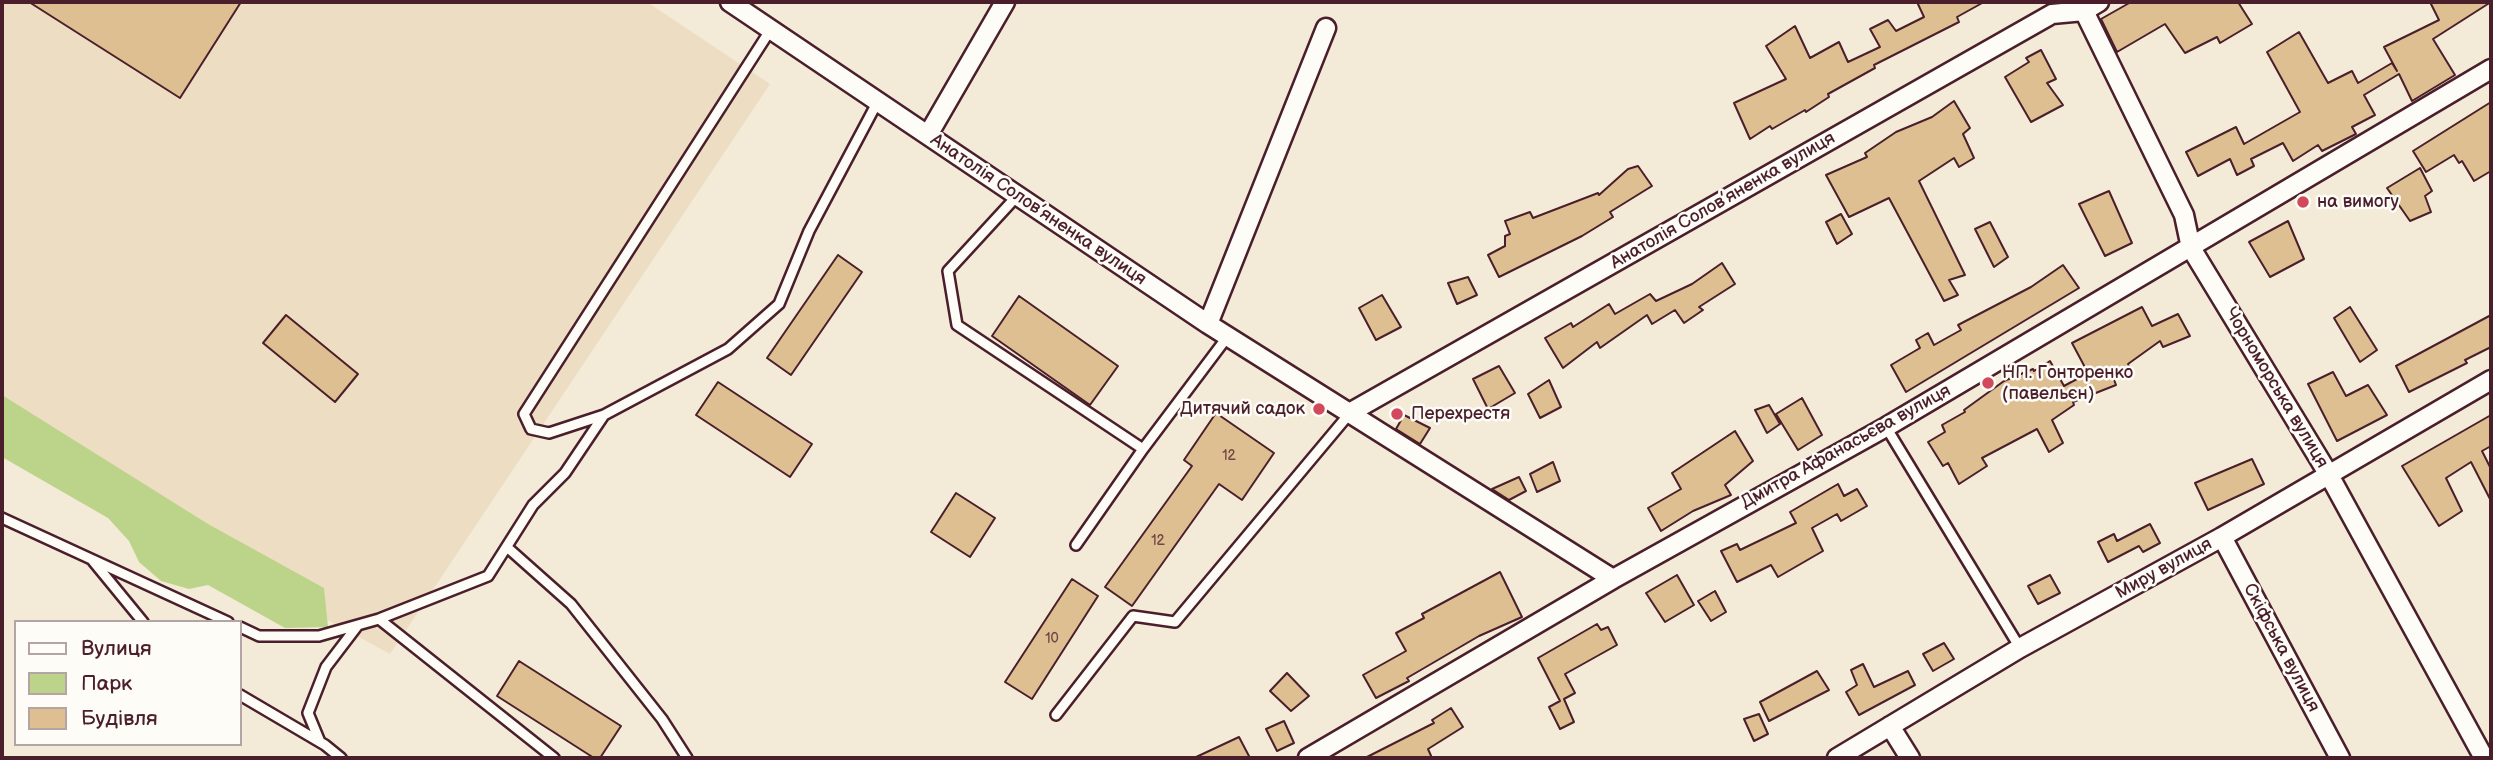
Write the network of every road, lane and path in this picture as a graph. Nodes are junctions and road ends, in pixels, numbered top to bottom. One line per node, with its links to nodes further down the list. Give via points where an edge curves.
1 (730, 2): 5 (street, Анатолія Солов’яненка вулиця)
2 (1005, 2): 8 (street)
3 (2091, 6): 10 (street, Чорноморська вулиця, via 2184,215); 14 (street, Анатолія Солов’яненка вулиця, via 2052,14)
4 (1326, 28): 11 (street)
5 (771, 29): 7 (street, Анатолія Солов’яненка вулиця); 15 (lane, via 524,414 531,429 549,433)
6 (2491, 69): 10 (street, Дмитра Афанасьєва вулиця)
7 (878, 101): 8 (street, Анатолія Солов’яненка вулиця); 15 (lane, via 809,232 779,304 728,349)
8 (928, 135): 9 (street, Анатолія Солов’яненка вулиця)
9 (1017, 196): 11 (street, Анатолія Солов’яненка вулиця); 17 (lane, via 948,271 957,326)
10 (2191, 248): 16 (street, Дмитра Афанасьєва вулиця); 18 (street, Чорноморська вулиця)
11 (1208, 324): 12 (street, Анатолія Солов’яненка вулиця)
12 (1228, 336): 14 (street, Анатолія Солов’яненка вулиця); 17 (lane)
13 (2491, 380): 18 (street, Миру вулиця)
14 (1351, 412): 24 (street, Анатолія Солов’яненка вулиця); 32 (lane, via 1175,622 1133,616)
15 (604, 415): 22 (lane, via 565,473 533,505)
16 (1886, 427): 24 (street, Дмитра Афанасьєва вулиця); 30 (lane)
17 (1143, 449): 21 (lane)
18 (2329, 475): 20 (street, Миру вулиця); 35 (street, Чорноморська вулиця)
19 (2, 518): 23 (lane)
20 (2222, 537): 30 (street, Миру вулиця); 42 (street, Скіфська вулиця)
21 (1076, 545)
22 (508, 548): 25 (lane, via 488,576); 38 (lane, via 572,604)
23 (92, 560): 26 (lane); 27 (lane)
24 (1613, 579): 39 (street, Дмитра Афанасьєва вулиця)
25 (379, 619): 28 (lane); 37 (lane)
26 (141, 620)
27 (224, 620)
28 (358, 625): 29 (lane, via 318,636 259,636); 34 (lane, via 326,667 307,713)
29 (242, 628)
30 (2020, 648): 33 (street, Миру вулиця)
31 (242, 696): 34 (lane)
32 (1056, 715)
33 (1890, 726): 40 (street, Миру вулиця); 41 (street)
34 (320, 742): 36 (lane)
35 (2481, 753)
36 (341, 758)
37 (554, 758)
38 (687, 758)
39 (1308, 758)
40 (1837, 758)
41 (1910, 758)
42 (2340, 758)

